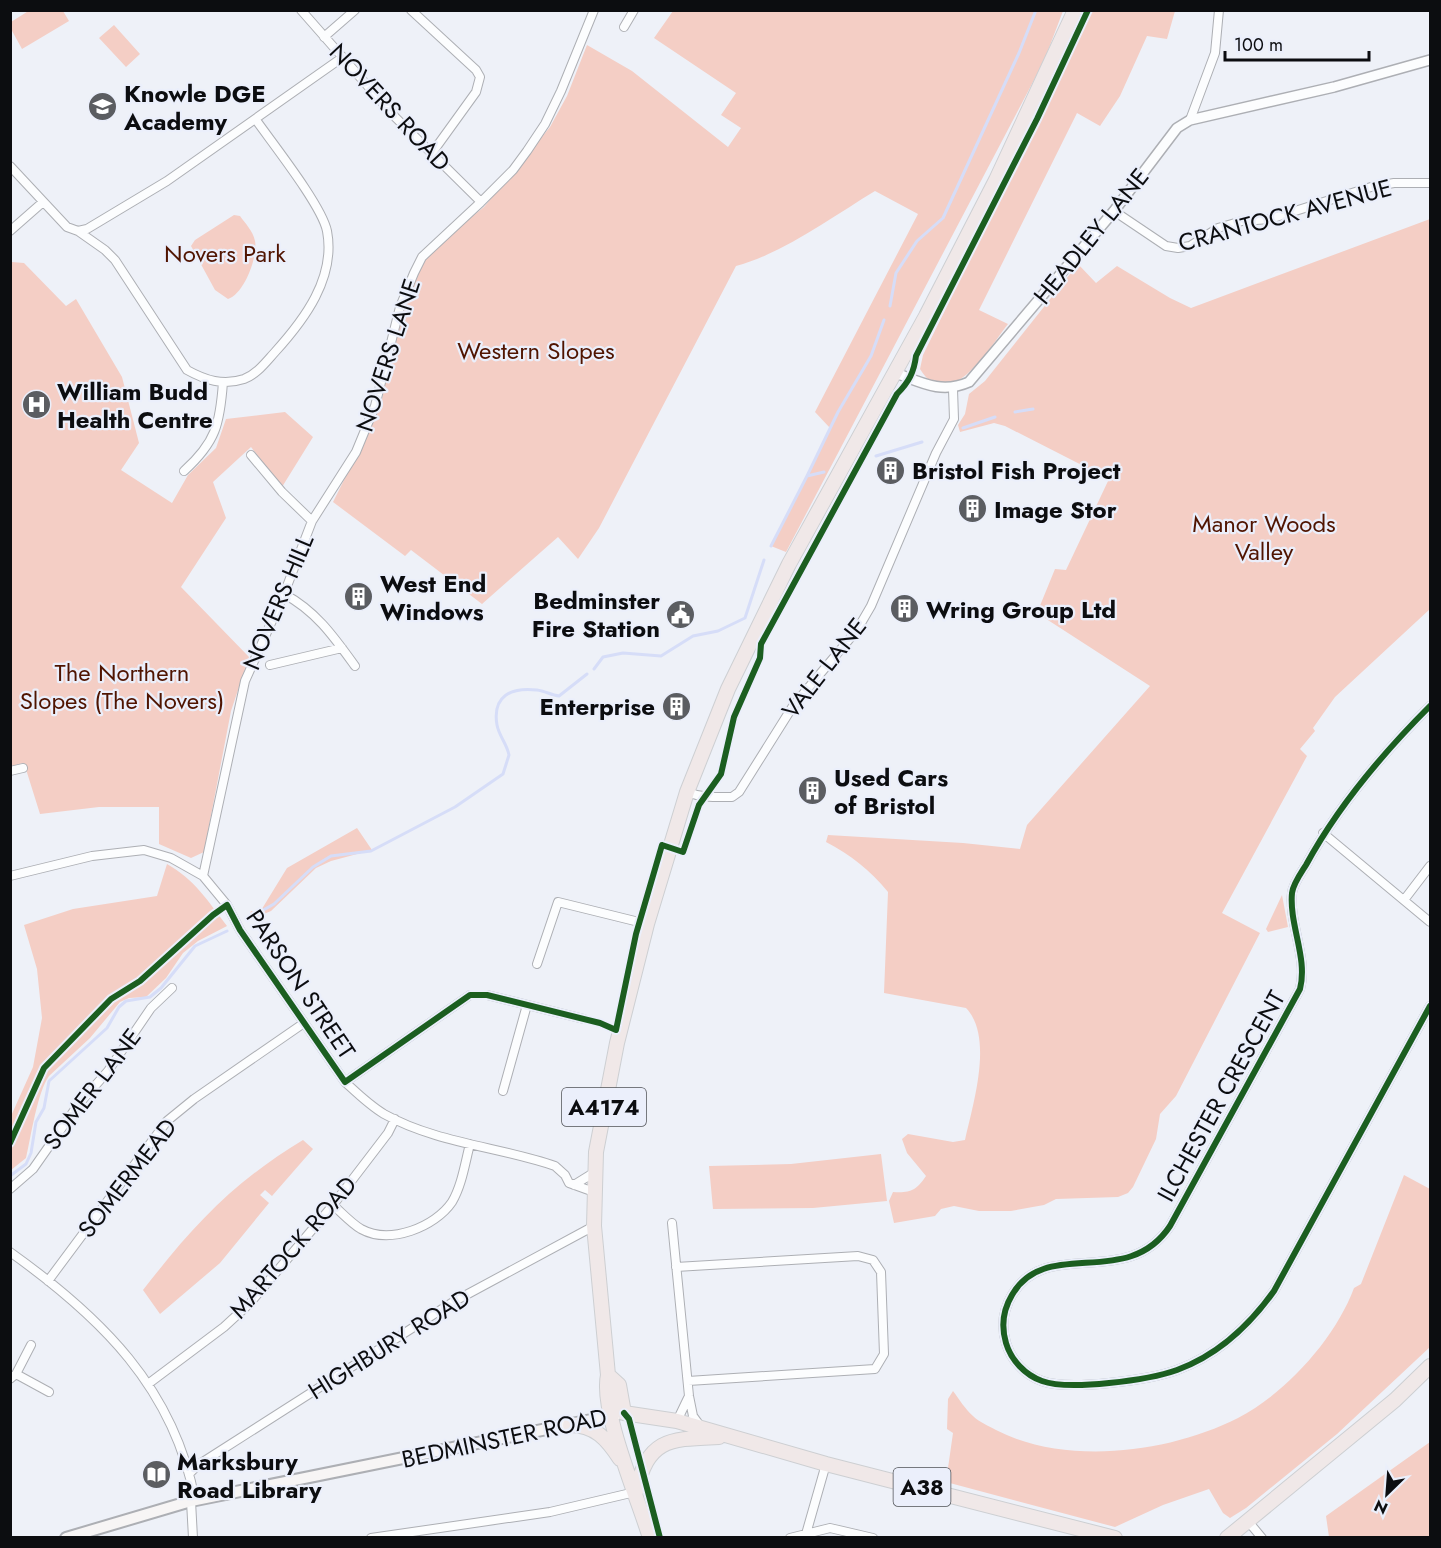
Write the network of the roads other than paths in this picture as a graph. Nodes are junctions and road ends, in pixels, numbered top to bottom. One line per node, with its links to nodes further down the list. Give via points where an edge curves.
1 (301, 10): 9 (street, NOVERS ROAD)
2 (355, 10): 9 (street)
3 (411, 10): 14 (street, via 480,77 476,92)
4 (594, 10): 18 (street, via 545,124 513,170)
5 (634, 10): 8 (street)
6 (1075, 10): 22 (highway, via 996,180)
7 (1219, 10): 13 (street, HEADLEY LANE, via 1215,53)
8 (624, 27)
9 (324, 37): 10 (street, NOVERS ROAD)
10 (343, 57): 12 (street); 14 (street, NOVERS ROAD)
11 (1431, 60): 13 (street)
12 (255, 120): 21 (street, via 167,181 92,227); 23 (street, via 324,220 328,253 317,295 303,320 251,376)
13 (1190, 120): 19 (street, HEADLEY LANE, via 1177,128)
14 (432, 153): 18 (street, NOVERS ROAD)
15 (10, 166): 17 (street)
16 (1431, 183): 19 (street, CRANTOCK AVENUE, via 1371,187 1270,219 1218,228 1190,246 1178,248 1166,246)
17 (43, 202): 20 (street); 21 (street, via 67,227)
18 (481, 202): 27 (street, NOVERS LANE, via 422,256 400,307 383,379 356,452)
19 (1114, 212): 24 (street, HEADLEY LANE, via 976,377)
20 (10, 231)
21 (78, 231): 23 (street, via 115,260 180,363 199,376)
22 (896, 374): 24 (street, via 935,388); 35 (highway, via 789,564 728,689)
23 (223, 382): 26 (street, via 216,432 202,454)
24 (953, 389): 35 (street, VALE LANE, via 954,419 857,630 793,706 739,792 732,797 704,798)
25 (251, 454): 27 (street, NOVERS HILL)
26 (184, 471)
27 (312, 521): 28 (street, NOVERS HILL)
28 (284, 594): 29 (street, via 315,615); 39 (street, NOVERS HILL, via 252,662 240,700)
29 (342, 648): 30 (street); 31 (street)
30 (270, 665)
31 (355, 666)
32 (1431, 706): 36 (street, ILCHESTER CRESCENT, via 1396,741)
33 (22, 768): 34 (street)
34 (10, 771)
35 (687, 792): 42 (highway)
36 (1323, 833): 40 (street); 46 (street, ILCHESTER CRESCENT, via 1292,893 1302,974 1300,989 1170,1226 1150,1249 1133,1257 1053,1267 1027,1277 1008,1301 1003,1322 1005,1342 1015,1362 1032,1376 1053,1384 1141,1379 1189,1365 1234,1337 1274,1291 1422,1016)
37 (1431, 866): 40 (street)
38 (10, 876): 39 (street, via 92,856 144,850 171,858)
39 (203, 876): 48 (street, PARSON STREET, via 227,905)
40 (1404, 900): 41 (street)
41 (1431, 922)
42 (647, 924): 43 (street, via 558,902); 53 (highway, A4174, via 602,1113)
43 (537, 964)
44 (172, 988): 55 (street, SOMER LANE, via 151,1008 33,1169)
45 (526, 1005): 47 (street); 49 (street, via 478,993 464,997); 50 (street)
46 (1431, 1006)
47 (584, 1019)
48 (304, 1023): 49 (street, PARSON STREET); 62 (street, SOMERMEAD, via 168,1120)
49 (345, 1082): 51 (street, PARSON STREET)
50 (503, 1091)
51 (396, 1119): 52 (street, PARSON STREET); 57 (street, MARTOCK ROAD)
52 (470, 1144): 54 (street, PARSON STREET, via 555,1166); 57 (street, via 452,1201 435,1220 422,1227 396,1234 368,1232)
53 (595, 1172): 54 (street); 56 (highway, A4174)
54 (574, 1185): 56 (street, PARSON STREET)
55 (10, 1189)
56 (594, 1192): 59 (highway, A4174)
57 (333, 1205): 67 (street, MARTOCK ROAD, via 250,1303)
58 (672, 1222): 61 (street)
59 (594, 1226): 70 (highway, A4174, via 608,1374 619,1385); 78 (street, HIGHBURY ROAD, via 453,1302)
60 (10, 1252): 62 (street)
61 (676, 1267): 66 (street); 66 (street, via 858,1257 873,1260 881,1272 884,1354 875,1369)
62 (48, 1281): 67 (street, via 123,1349)
63 (31, 1345): 65 (street)
64 (1431, 1366): 81 (highway)
65 (13, 1376): 68 (street)
66 (688, 1381): 69 (street)
67 (148, 1384): 78 (street, via 169,1417)
68 (49, 1392)
69 (689, 1396): 71 (street); 73 (street, via 693,1416)
70 (618, 1415): 71 (highway, BEDMINSTER ROAD); 72 (main road, BEDMINSTER ROAD); 77 (highway)
71 (678, 1421): 73 (highway, BEDMINSTER ROAD); 75 (highway)
72 (570, 1425): 77 (highway, via 587,1426 601,1434); 80 (main road, BEDMINSTER ROAD)
73 (702, 1428): 74 (highway, BEDMINSTER ROAD)
74 (730, 1436): 75 (highway, A38); 76 (highway, BEDMINSTER ROAD / A38)
75 (666, 1442): 79 (highway, via 648,1457)
76 (826, 1464): 82 (street); 90 (highway, BEDMINSTER ROAD / A38)
77 (626, 1468): 79 (highway)
78 (190, 1473): 80 (street)
79 (636, 1492): 86 (street, via 550,1512); 87 (highway)
80 (193, 1501): 84 (main road, BEDMINSTER ROAD); 85 (street)
81 (1247, 1520): 83 (highway); 91 (street)
82 (806, 1534): 88 (street); 89 (street, via 830,1528)
83 (1228, 1536)
84 (66, 1538)
85 (193, 1538)
86 (371, 1538)
87 (650, 1538)
88 (789, 1538)
89 (873, 1538)
90 (1115, 1538)
91 (1262, 1538)

